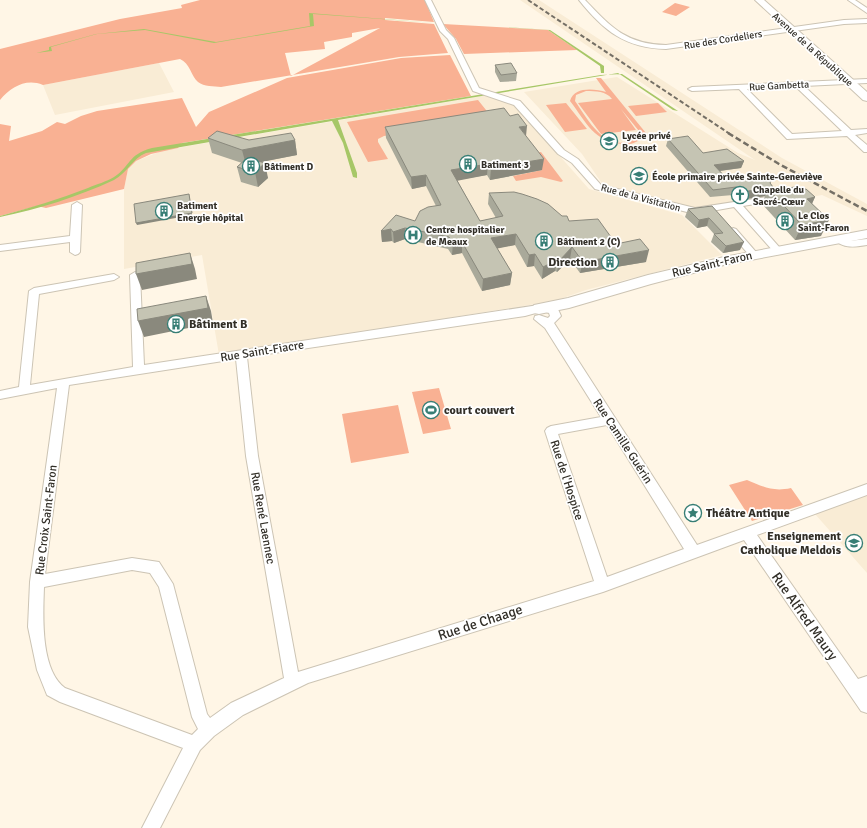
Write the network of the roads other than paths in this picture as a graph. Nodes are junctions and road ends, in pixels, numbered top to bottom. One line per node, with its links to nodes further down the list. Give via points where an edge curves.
1 (428, 0): 20 (street, Rue de la Visitation, via 443,31 451,38 476,89 517,103 598,188 695,211)
2 (582, 0): 7 (street, Rue des Cordeliers, via 615,34 625,40 656,47)
3 (759, 0): 7 (street, Avenue de la République)
4 (850, 0): 5 (street)
5 (867, 11)
6 (867, 21): 7 (street, Rue des Cordeliers, via 854,20)
7 (790, 29): 9 (street, Avenue de la République)
8 (867, 81): 9 (street, Rue Gambetta)
9 (849, 82): 10 (street, Rue Gambetta); 13 (street, Avenue de la République)
10 (797, 84): 11 (street, Rue Gambetta); 15 (street)
11 (740, 86): 12 (street, Rue Gambetta); 15 (street, via 790,137)
12 (692, 89)
13 (867, 98)
14 (867, 131): 15 (street)
15 (849, 133): 16 (street)
16 (867, 150)
17 (772, 190): 19 (street, Rue de la Visitation, via 776,198)
18 (77, 205): 22 (street)
19 (737, 205): 20 (street, Rue de la Visitation); 26 (street)
20 (714, 208): 28 (street)
21 (867, 234): 23 (street, Rue Saint-Faron)
22 (75, 238): 25 (street); 27 (street)
23 (839, 239): 24 (street, via 850,245); 26 (street, Rue Saint-Faron)
24 (867, 242)
25 (0, 248)
26 (777, 250): 28 (street, Rue Saint-Faron)
27 (75, 252)
28 (753, 254): 31 (street, Rue Saint-Faron, via 681,271)
29 (134, 275): 33 (street)
30 (114, 277): 35 (street, via 34,291)
31 (546, 315): 32 (street, Rue Saint-Fiacre); 37 (street, Rue Camille Guérin)
32 (241, 355): 33 (street, Rue Saint-Fiacre); 43 (street, Rue René Laennec, via 252,456)
33 (140, 371): 34 (street, Rue Saint-Fiacre)
34 (64, 382): 35 (street, Rue Saint-Fiacre); 41 (street, Rue Croix Saint-Faron)
35 (24, 390): 36 (street, Rue Saint-Fiacre)
36 (0, 395)
37 (610, 420): 40 (street, Rue Camille Guérin); 42 (street, Rue de l'Hospice, via 551,431)
38 (867, 490): 39 (street, Rue de Chaage)
39 (747, 532): 40 (street, Rue de Chaage); 44 (street, Rue Alfred Maury)
40 (694, 552): 42 (street, Rue de Chaage)
41 (38, 582): 46 (street, Rue Croix Saint-Faron, via 132,564 154,567 166,584 200,718); 47 (street, via 34,627 42,665 53,689 60,694)
42 (602, 585): 43 (street, Rue de Chaage)
43 (292, 681): 46 (street, Rue de Chaage, via 237,708)
44 (861, 686): 45 (street, Rue Alfred Maury)
45 (867, 705)
46 (208, 730): 47 (street, Rue de Chaage)
47 (194, 744): 48 (street, Rue de Chaage)
48 (151, 828)

